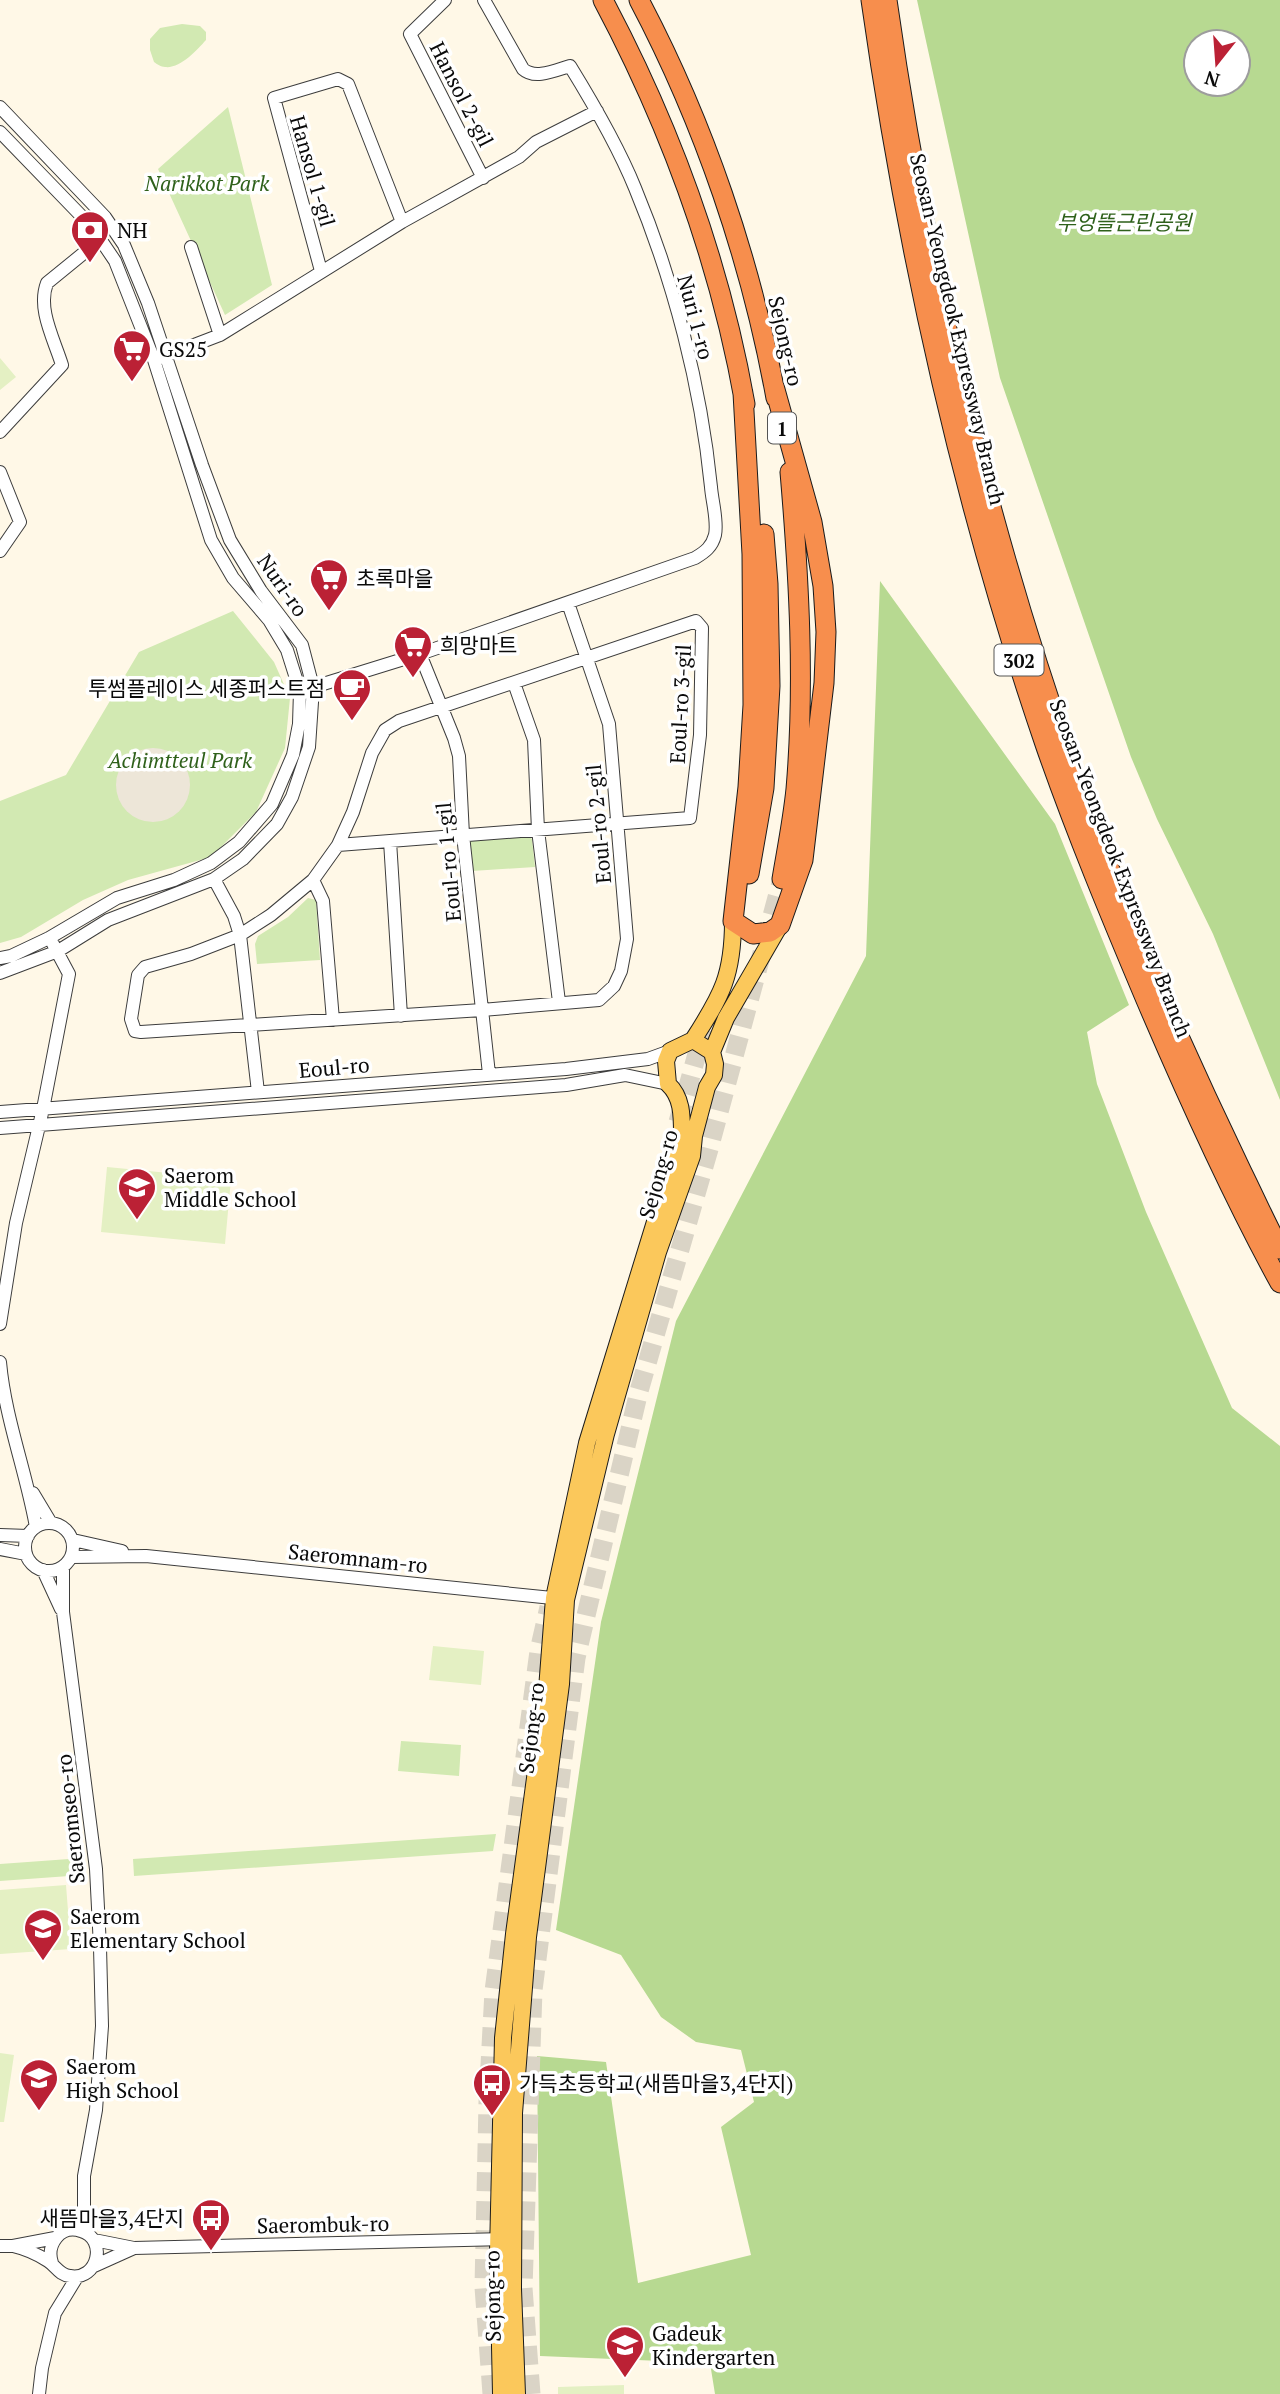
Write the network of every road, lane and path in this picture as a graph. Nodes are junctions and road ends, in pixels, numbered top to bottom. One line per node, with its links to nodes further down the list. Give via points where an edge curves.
1 (445, 0): 10 (street, Hansol 2-gil, via 410,34)
2 (484, 0): 8 (street, via 523,69 538,75 570,66)
3 (603, 0): 18 (highway, 1, via 658,113 690,196)
4 (639, 0): 17 (highway, Sejong-ro / 1, via 719,186)
5 (871, 0): 62 (highway, Seosan-Yeongdeok Expressway Branch / 302, via 889,125 956,437 1046,748 1183,1088)
6 (887, 0): 61 (highway, Seosan-Yeongdeok Expressway Branch / 302, via 904,120 932,262 977,459 1020,610 1127,916 1196,1077)
7 (0, 107): 16 (street, Nuri-ro, via 105,217 124,245)
8 (597, 111): 10 (street, via 536,142); 22 (street, Nuri 1-ro, via 635,187 669,284 709,467 715,533 709,549 695,558)
9 (0, 132): 12 (street, Nuri-ro)
10 (483, 178): 11 (street)
11 (402, 222): 14 (street); 14 (street, Hansol 1-gil, via 348,83 338,79 274,98)
12 (101, 239): 16 (street, Nuri-ro); 19 (street, via 47,283 43,305 62,365)
13 (191, 247): 15 (street)
14 (321, 271): 15 (street)
15 (220, 335): 16 (street)
16 (159, 358): 26 (street, Nuri-ro, via 230,540 302,645); 27 (street, Nuri-ro, via 211,540 287,650)
17 (774, 386): 36 (highway, Sejong-ro / 1, via 790,472 800,582 796,791); 39 (highway, via 812,522 826,632 803,860)
18 (743, 393): 34 (highway, 1, via 764,530 770,686 764,788); 38 (highway, via 752,541 753,705)
19 (0, 432)
20 (0, 472): 21 (street, via 20,522)
21 (0, 551)
22 (568, 603): 23 (street, Nuri 1-ro); 24 (street, Eoul-ro 2-gil)
23 (420, 654): 26 (street, Nuri 1-ro); 28 (street, Eoul-ro 1-gil)
24 (587, 657): 25 (street, Eoul-ro 3-gil); 29 (street, Eoul-ro 2-gil, via 609,724); 29 (street, Eoul-ro 3-gil, via 696,621 702,628 700,735 690,818)
25 (514, 683): 28 (street, Eoul-ro 3-gil); 30 (street, via 534,740)
26 (313, 687): 27 (street, Nuri 1-ro); 35 (street, Nuri-ro, via 309,747 284,812 254,849)
27 (300, 691): 41 (street, Nuri-ro, via 293,755 272,804 246,835 211,863 117,898)
28 (442, 708): 31 (street, Eoul-ro 1-gil, via 458,756); 33 (street, Eoul-ro 3-gil, via 399,721 378,740)
29 (616, 824): 30 (street, Eoul-ro 3-gil); 45 (street, Eoul-ro 2-gil, via 627,939 621,971 599,1000)
30 (538, 830): 31 (street, Eoul-ro 3-gil); 45 (street)
31 (463, 835): 32 (street, Eoul-ro 3-gil); 46 (street, Eoul-ro 1-gil)
32 (390, 841): 33 (street, Eoul-ro 3-gil); 47 (street)
33 (338, 845): 37 (street, Eoul-ro 3-gil)
34 (749, 874)
35 (214, 879): 40 (street); 42 (street, Nuri-ro, via 108,920)
36 (782, 879)
37 (313, 880): 40 (street, Eoul-ro 3-gil); 48 (street, via 323,901)
38 (733, 921): 39 (highway, via 753,934); 50 (main road, via 730,968 723,991)
39 (780, 925): 52 (main road, Sejong-ro, via 726,1018)
40 (240, 935): 49 (street); 49 (street, Eoul-ro 3-gil, via 145,967 138,975 131,1023 141,1032)
41 (49, 938): 42 (street); 43 (street, Nuri-ro)
42 (58, 951): 44 (street, Nuri-ro); 57 (street, via 69,974)
43 (0, 958)
44 (0, 973)
45 (559, 1002): 46 (street, Eoul-ro 2-gil)
46 (482, 1010): 47 (street, Eoul-ro 3-gil); 53 (street, Eoul-ro 1-gil)
47 (401, 1016): 48 (street, Eoul-ro 3-gil)
48 (333, 1020): 49 (street, Eoul-ro 3-gil)
49 (251, 1025): 56 (street)
50 (692, 1040): 51 (main road); 52 (main road)
51 (670, 1051): 53 (street, Eoul-ro, via 648,1059); 55 (main road, Sejong-ro, via 666,1061)
52 (712, 1052): 54 (main road, Sejong-ro, via 714,1075)
53 (489, 1074): 56 (street, Eoul-ro)
54 (707, 1087): 55 (main road, via 697,1092); 76 (main road, Sejong-ro, via 692,1156 658,1252)
55 (673, 1089): 59 (street, Eoul-ro, via 625,1075 566,1085); 76 (main road, Sejong-ro, via 682,1120 678,1150 587,1443)
56 (258, 1092): 57 (street, Eoul-ro)
57 (43, 1109): 58 (street, Eoul-ro); 59 (street)
58 (0, 1112)
59 (39, 1125): 60 (street, Eoul-ro); 63 (street, via 16,1223)
60 (0, 1128)
61 (1280, 1249)
62 (1280, 1283)
63 (0, 1324)
64 (0, 1362): 65 (street, via 2,1389)
65 (29, 1487): 66 (street); 67 (street)
66 (51, 1523): 67 (street); 69 (street, via 65,1528)
67 (32, 1532): 68 (street); 71 (street)
68 (0, 1535)
69 (72, 1540): 72 (street, Saeromnam-ro); 73 (street)
70 (0, 1549): 71 (street)
71 (26, 1554): 75 (street)
72 (146, 1556): 73 (street, Saeromnam-ro); 76 (street, Saeromnam-ro)
73 (72, 1557): 74 (street)
74 (63, 1567): 75 (street); 77 (street)
75 (43, 1570): 77 (street)
76 (560, 1599): 80 (main road, Sejong-ro, via 503,2038)
77 (63, 1612): 78 (street, Saeromseo-ro, via 96,1869 100,1947 102,2026)
78 (83, 2234): 79 (street); 82 (street, Saerombuk-ro); 84 (street, via 98,2253)
79 (55, 2238): 81 (street); 83 (street, via 50,2250)
80 (506, 2239): 82 (street, Saerombuk-ro); 87 (main road, Sejong-ro); 88 (main road, Sejong-ro)
81 (6, 2246): 83 (street, via 31,2251)
82 (134, 2248): 84 (street, Saerombuk-ro)
83 (52, 2263): 85 (street)
84 (94, 2266): 85 (street)
85 (71, 2276): 86 (street, via 55,2313)
86 (39, 2394)
87 (501, 2394)
88 (517, 2394)

